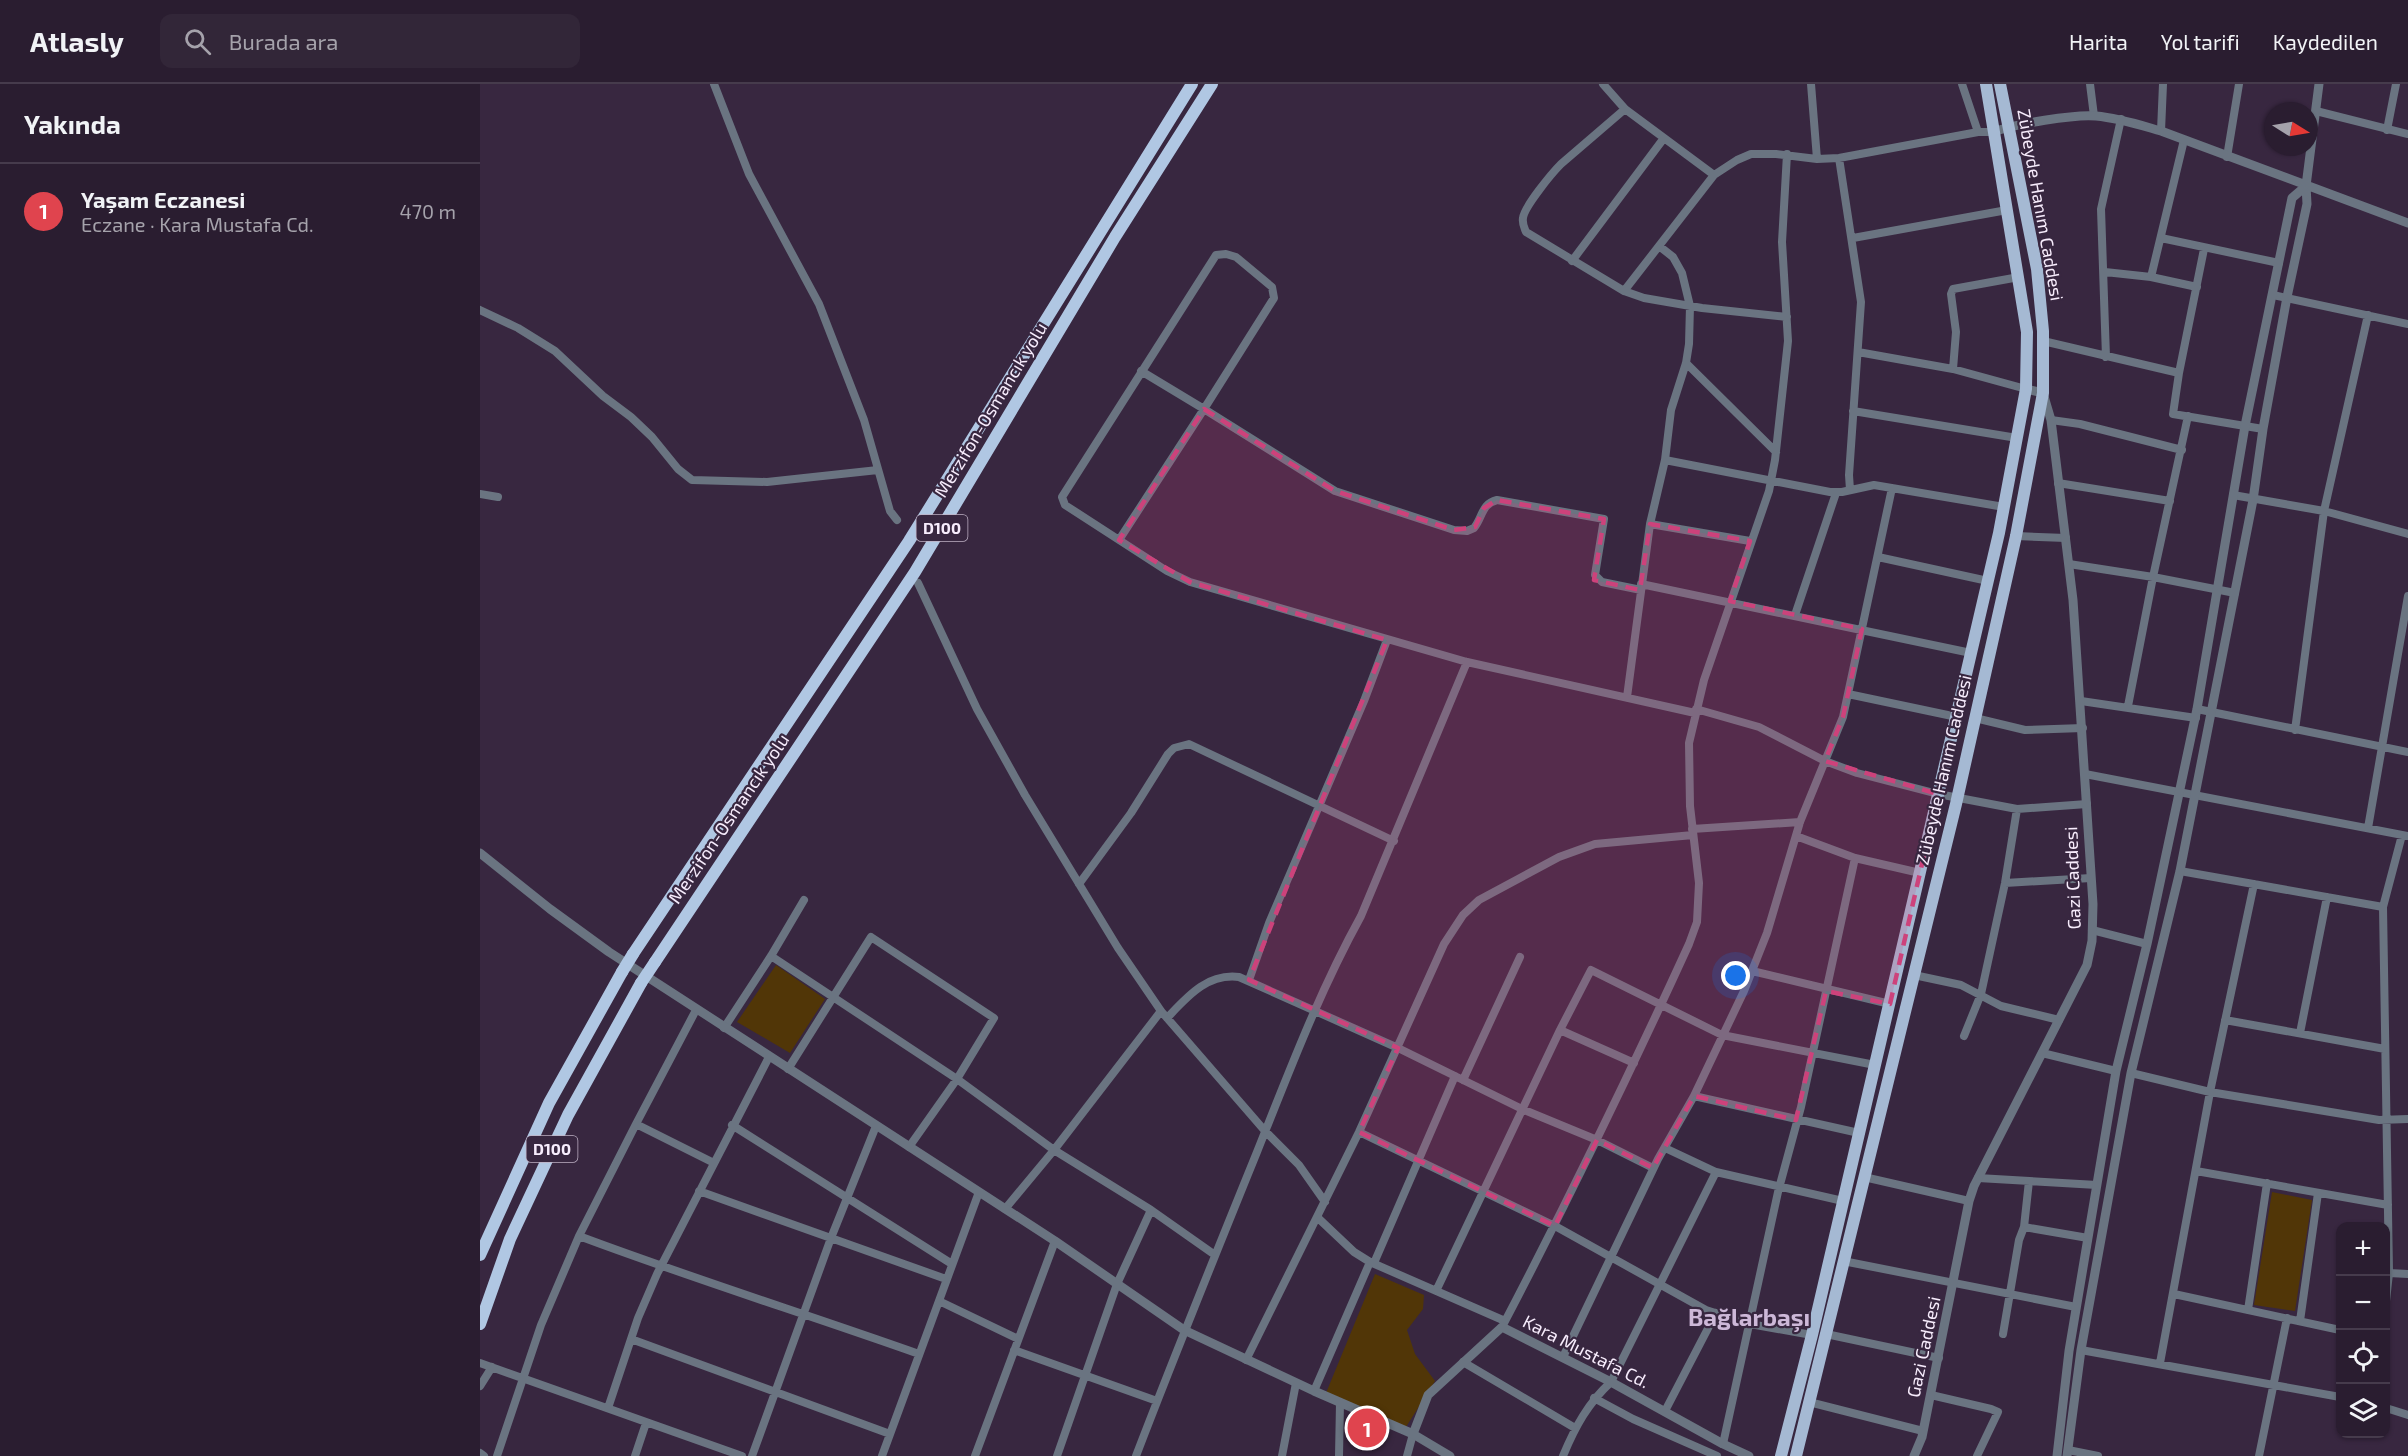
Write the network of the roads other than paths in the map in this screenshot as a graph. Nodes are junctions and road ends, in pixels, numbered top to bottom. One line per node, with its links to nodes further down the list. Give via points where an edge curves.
1 (714, 84): 73 (street, via 749,174 819,304 861,411)
2 (1192, 84): 227 (highway, Merzifon-Osmancık yolu / D100, bridge, via 909,542 622,972 549,1103)
3 (1212, 84): 250 (highway, Merzifon-Osmancık yolu / D100, bridge, via 1115,237 915,572 641,983 563,1125 510,1239)
4 (1603, 84): 15 (street)
5 (1811, 84): 31 (street)
6 (1962, 84): 22 (street)
7 (1986, 84): 23 (main road)
8 (2000, 84): 19 (main road, Zübeyde Hanım Caddesi)
9 (2090, 84): 17 (street)
10 (2163, 84): 21 (street)
11 (2238, 84): 29 (street)
12 (2319, 84): 14 (street)
13 (2396, 84): 20 (street)
14 (2317, 102)
15 (1626, 109): 25 (street); 40 (street, via 1561,164 1523,217 1527,232)
16 (2318, 112): 20 (street)
17 (2094, 116): 18 (street); 19 (street)
18 (2121, 119): 21 (street); 42 (street, via 2101,209)
19 (2007, 126): 23 (street); 54 (main road, Zübeyde Hanım Caddesi, via 2037,269)
20 (2387, 130): 24 (street)
21 (2161, 131): 26 (street)
22 (1978, 132): 23 (street); 30 (street)
23 (1994, 132): 34 (main road)
24 (2408, 134)
25 (1664, 138): 32 (street); 40 (street)
26 (2184, 140): 29 (street); 37 (street)
27 (1787, 154): 31 (street); 32 (street, via 1750,154); 52 (street, via 1782,242)
28 (2310, 156): 33 (street)
29 (2227, 157): 33 (street)
30 (1839, 158): 31 (street); 36 (street)
31 (1817, 159)
32 (1714, 175): 38 (street)
33 (2306, 186): 35 (street); 41 (street, via 2292,198); 48 (street, via 2307,204)
34 (2007, 210): 36 (street); 44 (main road)
35 (2408, 223)
36 (1853, 238): 55 (street, via 1861,302)
37 (2161, 238): 39 (street); 43 (street)
38 (1659, 246): 46 (street); 49 (street, via 1678,264)
39 (2204, 249): 41 (street); 45 (street)
40 (1572, 261): 46 (street)
41 (2279, 263): 47 (street)
42 (2104, 272): 43 (street); 56 (street)
43 (2151, 276): 45 (street)
44 (2019, 277): 58 (street, via 1953,289); 61 (main road, via 2027,332)
45 (2197, 287): 60 (street)
46 (1624, 291): 49 (street)
47 (2273, 295): 48 (street); 67 (street)
48 (2288, 297): 51 (street); 68 (street)
49 (1690, 306): 52 (street); 57 (street)
50 (480, 310): 73 (street, via 555,351 632,417 692,480 767,482)
51 (2368, 315): 53 (street); 85 (street)
52 (1787, 317): 71 (street)
53 (2408, 324)
54 (2043, 341): 56 (street); 62 (main road, Zübeyde Hanım Caddesi)
55 (1858, 352): 58 (street); 64 (street)
56 (2106, 357): 60 (street)
57 (1686, 363): 71 (street); 72 (street, via 1671,410)
58 (1953, 369): 61 (street)
59 (1141, 371): 63 (street); 63 (street, via 1216,255 1236,257 1272,287 1274,298); 91 (street, via 1062,497 1065,505)
60 (2179, 373): 65 (street, via 2173,414)
61 (2026, 389): 62 (street); 69 (main road)
62 (2043, 393): 66 (street, Gazi Caddesi); 89 (main road, Zübeyde Hanım Caddesi)
63 (1204, 409): 91 (street); 98 (street, via 1335,491 1454,530 1474,528 1484,508 1497,500 1604,519 1595,575 1602,582)
64 (1853, 411): 69 (street); 77 (street)
65 (2188, 416): 67 (street); 70 (street)
66 (2051, 420): 70 (street); 75 (street, Gazi Caddesi)
67 (2245, 426): 68 (street); 80 (street)
68 (2263, 429): 82 (street)
69 (2017, 438): 84 (main road)
70 (2182, 450): 83 (street)
71 (1776, 452): 74 (street)
72 (1665, 460): 74 (street); 87 (street)
73 (878, 470): 86 (street)
74 (1772, 480): 78 (street); 92 (street)
75 (2058, 483): 83 (street); 90 (street, Gazi Caddesi)
76 (1892, 488): 77 (street, via 1874,485); 84 (street); 93 (street)
77 (1850, 490): 78 (street)
78 (1836, 493): 103 (street)
79 (480, 494): 81 (street)
80 (2233, 495): 82 (street); 99 (street)
81 (498, 497)
82 (2253, 500): 85 (street); 100 (street)
83 (2170, 501): 95 (street)
84 (2004, 507): 96 (main road)
85 (2324, 511): 88 (street); 118 (street)
86 (897, 520)
87 (1650, 524): 92 (street); 98 (street)
88 (2408, 534)
89 (2016, 536): 90 (street); 116 (main road, Zübeyde Hanım Caddesi)
90 (2066, 538): 94 (street, Gazi Caddesi)
91 (1119, 540): 105 (street, via 1190,582)
92 (1750, 541): 102 (street)
93 (1878, 557): 96 (street); 104 (street)
94 (2069, 564): 95 (street); 110 (street, Gazi Caddesi)
95 (2153, 577): 99 (street); 111 (street)
96 (1988, 581): 106 (main road)
97 (918, 583): 142 (street, via 977,709)
98 (1641, 587): 102 (street); 109 (street)
99 (2217, 590): 100 (street); 114 (street)
100 (2235, 593): 113 (street)
101 (2408, 596): 119 (street)
102 (1730, 601): 103 (street); 112 (street)
103 (1795, 615): 104 (street)
104 (1862, 629): 106 (street); 108 (street)
105 (1387, 640): 107 (street); 127 (street)
106 (1971, 653): 115 (main road)
107 (1467, 662): 109 (street); 135 (street)
108 (1848, 694): 115 (street); 121 (street)
109 (1627, 697): 112 (street)
110 (2081, 701): 111 (street); 117 (street, Gazi Caddesi)
111 (2128, 706): 114 (street)
112 (1695, 711): 121 (street, via 1759,727); 132 (street, via 1689,743)
113 (2211, 713): 114 (street); 118 (street); 125 (street)
114 (2196, 714): 123 (street)
115 (1957, 717): 124 (main road)
116 (1975, 718): 117 (street, via 2025,730); 126 (main road, Zübeyde Hanım Caddesi)
117 (2083, 728): 122 (street, Gazi Caddesi)
118 (2295, 730): 119 (street)
119 (2382, 747): 120 (street); 131 (street)
120 (2408, 752)
121 (1825, 761): 124 (street); 130 (street)
122 (2085, 774): 123 (street); 128 (street, Gazi Caddesi)
123 (2180, 793): 125 (street); 148 (street)
124 (1938, 794): 126 (street); 139 (main road)
125 (2195, 794): 131 (street); 138 (street)
126 (1958, 796): 129 (street); 152 (main road, Zübeyde Hanım Caddesi)
127 (1320, 804): 135 (street); 142 (street, via 1189,744 1181,746 1168,754); 153 (street, via 1265,932)
128 (2087, 804): 129 (street); 140 (street, Gazi Caddesi)
129 (2017, 809): 141 (street)
130 (1800, 822): 132 (street); 134 (street)
131 (2368, 828): 133 (street)
132 (1692, 832): 158 (street, via 1699,883 1697,922); 169 (street, via 1583,848 1558,856 1479,900 1449,934)
133 (2405, 835): 146 (street)
134 (1796, 836): 137 (street); 151 (street)
135 (1394, 841): 160 (street)
136 (480, 853): 159 (street, via 558,915)
137 (1855, 858): 139 (street); 154 (street)
138 (2180, 871): 143 (street); 178 (street)
139 (1920, 873): 157 (main road)
140 (2091, 878): 141 (street); 147 (street, Gazi Caddesi)
141 (2005, 883): 155 (street)
142 (1079, 884): 161 (street)
143 (2254, 884): 144 (street); 163 (street)
144 (2327, 897): 146 (street); 166 (street)
145 (804, 900): 149 (street)
146 (2383, 907): 170 (street)
147 (2092, 930): 148 (street); 162 (street, Gazi Caddesi, via 2087,965)
148 (2147, 944): 177 (street)
149 (771, 956): 156 (street); 164 (street)
150 (1520, 957): 179 (street)
151 (1752, 971): 154 (street); 167 (street)
152 (1914, 975): 155 (street, via 1961,985); 202 (main road, Zübeyde Hanım Caddesi)
153 (1249, 980): 160 (street); 161 (street, via 1230,976 1214,979)
154 (1826, 991): 157 (street); 172 (street)
155 (1981, 994): 162 (street, via 2001,1006); 168 (street)
156 (834, 996): 176 (street); 180 (street); 180 (street, via 871,937 994,1018)
157 (1890, 1004): 175 (main road)
158 (1661, 1005): 165 (street, via 1591,970); 167 (street); 174 (street)
159 (696, 1010): 164 (street); 187 (street)
160 (1314, 1010): 169 (street); 190 (street)
161 (1164, 1015): 190 (street); 196 (street)
162 (2059, 1020): 171 (street, Gazi Caddesi)
163 (2225, 1020): 166 (street); 181 (street)
164 (724, 1028): 173 (street)
165 (1560, 1030): 174 (street); 183 (street)
166 (2300, 1033): 170 (street)
167 (1722, 1035): 172 (street); 182 (street)
168 (1964, 1036)
169 (1398, 1048): 179 (street); 191 (street)
170 (2385, 1048): 184 (street)
171 (2043, 1053): 177 (street); 203 (street, Gazi Caddesi)
172 (1812, 1054): 175 (street); 186 (street)
173 (768, 1057): 176 (street); 188 (street)
174 (1634, 1063): 193 (street)
175 (1875, 1065): 192 (main road)
176 (788, 1069): 189 (street)
177 (2115, 1071): 206 (street)
178 (2131, 1073): 181 (street); 261 (street)
179 (1459, 1078): 183 (street); 197 (street)
180 (957, 1079): 194 (street); 196 (street)
181 (2210, 1092): 184 (street); 200 (street)
182 (1694, 1096): 186 (street); 195 (street)
183 (1522, 1109): 193 (street); 209 (street)
184 (2386, 1119): 185 (street); 216 (street)
185 (2408, 1119)
186 (1796, 1120): 192 (street); 207 (street)
187 (636, 1124): 198 (street); 223 (street)
188 (732, 1125): 198 (street); 212 (street)
189 (876, 1126): 194 (street); 212 (street)
190 (1265, 1131): 215 (street, via 1299,1165); 228 (street)
191 (1359, 1132): 197 (street); 215 (street)
192 (1859, 1133): 213 (main road)
193 (1596, 1140): 199 (street); 221 (street)
194 (909, 1147): 210 (street)
195 (1665, 1148): 199 (street); 201 (street)
196 (1054, 1150): 217 (street); 218 (street)
197 (1420, 1161): 209 (street); 231 (street)
198 (714, 1163): 208 (street)
199 (1653, 1168): 229 (street)
200 (2196, 1171): 205 (street); 242 (street)
201 (1716, 1172): 207 (street); 238 (street)
202 (1864, 1177): 214 (street); 230 (main road, Zübeyde Hanım Caddesi)
203 (1978, 1178): 204 (street); 214 (street, Gazi Caddesi)
204 (2030, 1181): 206 (street); 222 (street)
205 (2266, 1184): 211 (street); 245 (street)
206 (2097, 1185): 225 (street)
207 (1779, 1187): 213 (street); 252 (street)
208 (699, 1191): 224 (street); 233 (street)
209 (1482, 1191): 221 (street); 240 (street)
210 (979, 1192): 217 (street); 232 (street)
211 (2318, 1193): 216 (street); 249 (street)
212 (847, 1198): 224 (street); 232 (street)
213 (1843, 1201): 257 (main road)
214 (1969, 1201): 239 (street, Gazi Caddesi)
215 (1325, 1202): 219 (street)
216 (2388, 1205): 220 (street)
217 (1005, 1209): 226 (street)
218 (1151, 1210): 228 (street); 237 (street)
219 (1317, 1217): 231 (street, via 1354,1252); 265 (street)
220 (2388, 1222)
221 (1555, 1226): 229 (street); 251 (street)
222 (2024, 1227): 225 (street); 241 (street)
223 (579, 1236): 233 (street); 271 (street)
224 (831, 1238): 236 (street); 246 (street)
225 (2088, 1238): 244 (street)
226 (1055, 1241): 237 (street); 259 (street)
227 (480, 1255)
228 (1215, 1255): 254 (street)
229 (1611, 1256): 238 (street); 263 (street)
230 (1843, 1261): 239 (street); 255 (main road, Zübeyde Hanım Caddesi)
231 (1372, 1262): 240 (street); 277 (street)
232 (952, 1264): 236 (street)
233 (661, 1267): 246 (street); 258 (street)
234 (2390, 1273): 235 (street)
235 (2408, 1274)
236 (946, 1279): 243 (street)
237 (1117, 1284): 254 (street); 270 (street)
238 (1660, 1284): 247 (street); 272 (street)
239 (1953, 1284): 241 (street); 264 (street, Gazi Caddesi)
240 (1436, 1291): 251 (street)
241 (2010, 1294): 244 (street); 256 (street)
242 (2174, 1294): 245 (street); 268 (street)
243 (939, 1302): 259 (street); 262 (street)
244 (2076, 1307): 316 (street)
245 (2248, 1310): 248 (street)
246 (804, 1313): 262 (street); 276 (street)
247 (1716, 1313): 252 (street); 286 (street)
248 (2287, 1318): 249 (street); 274 (street)
249 (2300, 1321): 253 (street)
250 (480, 1324)
251 (1503, 1324): 263 (street, Kara Mustafa Cd.); 266 (street, Kara Mustafa Cd.)
252 (1750, 1324): 257 (street); 293 (street)
253 (2336, 1329)
254 (1184, 1330): 265 (street); 281 (street)
255 (1826, 1334): 264 (street); 282 (main road, Zübeyde Hanım Caddesi)
256 (2003, 1334)
257 (1812, 1335): 312 (main road)
258 (631, 1339): 276 (street); 284 (street)
259 (1018, 1339): 260 (street)
260 (1014, 1350): 270 (street); 302 (street)
261 (2081, 1350): 268 (street); 295 (street)
262 (919, 1354): 291 (street)
263 (1563, 1357): 272 (street, Kara Mustafa Cd.)
264 (1939, 1358): 278 (street, Gazi Caddesi)
265 (1246, 1360): 273 (street)
266 (1464, 1362): 289 (street); 292 (street, Kara Mustafa Cd., via 1428,1395)
267 (480, 1363): 269 (street)
268 (2160, 1363): 274 (street)
269 (492, 1367): 271 (street); 275 (street)
270 (1084, 1376): 281 (street); 303 (street)
271 (523, 1379): 284 (street); 297 (street)
272 (1611, 1382): 280 (street); 286 (street, Kara Mustafa Cd.)
273 (1296, 1383): 277 (street); 305 (street)
274 (2272, 1383): 279 (street); 318 (street)
275 (480, 1386)
276 (774, 1392): 291 (street); 300 (street)
277 (1314, 1392): 283 (street)
278 (1931, 1395): 290 (street, Gazi Caddesi); 315 (street, via 1998,1412)
279 (2336, 1396)
280 (1594, 1398): 289 (street); 310 (street)
281 (1157, 1401): 304 (street)
282 (1809, 1402): 290 (street); 313 (main road, Zübeyde Hanım Caddesi)
283 (1340, 1403): 292 (street); 306 (street)
284 (608, 1408): 288 (street)
285 (2390, 1410): 287 (street)
286 (1665, 1411): 293 (street, Kara Mustafa Cd.)
287 (2408, 1415)
288 (646, 1423): 298 (street); 299 (street)
289 (1575, 1428): 309 (street)
290 (1923, 1431): 314 (street, Gazi Caddesi)
291 (890, 1434): 301 (street)
292 (1413, 1434): 307 (street); 308 (street)
293 (1723, 1444): 311 (street, Kara Mustafa Cd.)
294 (480, 1453): 296 (street)
295 (2068, 1453): 317 (street)
296 (484, 1456)
297 (497, 1456)
298 (635, 1456)
299 (742, 1456)
300 (752, 1456)
301 (884, 1456)
302 (975, 1456)
303 (1057, 1456)
304 (1136, 1456)
305 (1282, 1456)
306 (1339, 1456)
307 (1407, 1456)
308 (1450, 1456)
309 (1563, 1456)
310 (1717, 1456)
311 (1749, 1456)
312 (1781, 1456)
313 (1796, 1456)
314 (1914, 1456)
315 (1977, 1456)
316 (2057, 1456)
317 (2098, 1456)
318 (2259, 1456)

